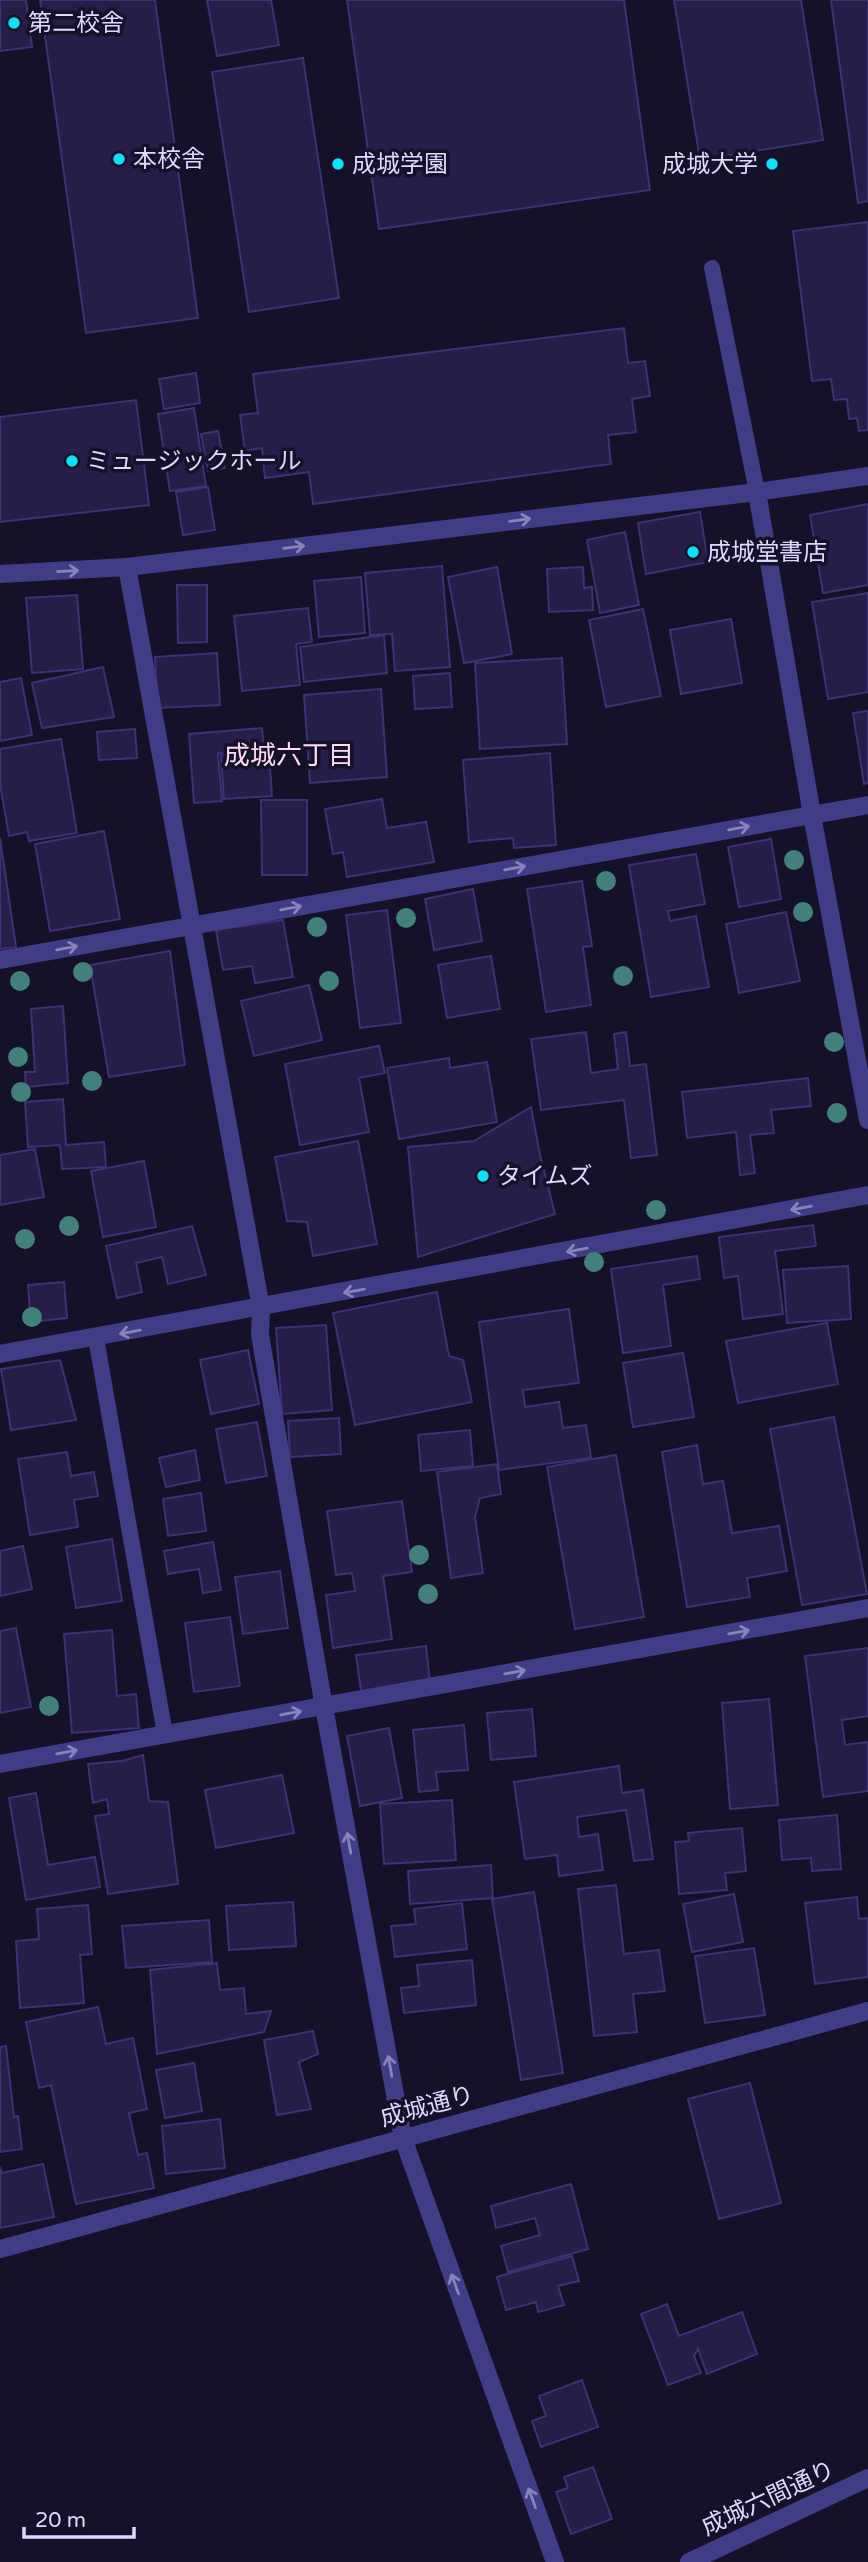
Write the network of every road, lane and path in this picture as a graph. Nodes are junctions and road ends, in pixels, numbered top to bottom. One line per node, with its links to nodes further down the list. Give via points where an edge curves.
1 (712, 268): 3 (lane)
2 (868, 476): 3 (street)
3 (757, 492): 4 (street, one-way to 3); 7 (street)
4 (127, 567): 5 (street, one-way to 4); 8 (street)
5 (0, 574)
6 (868, 805): 7 (street)
7 (812, 815): 8 (street, one-way to 7); 10 (street)
8 (190, 926): 9 (street, one-way to 8); 12 (street)
9 (0, 960)
10 (868, 1120)
11 (868, 1195): 12 (street, one-way to 12)
12 (261, 1308): 13 (street, one-way to 13); 16 (street, via 260,1335)
13 (96, 1338): 14 (street); 17 (lane)
14 (0, 1354)
15 (868, 1608): 16 (street, one-way to 15)
16 (324, 1707): 17 (street, one-way to 16); 20 (street, one-way to 16)
17 (165, 1734): 18 (street, one-way to 17)
18 (0, 1764)
19 (868, 2011): 20 (street, 成城通り)
20 (403, 2138): 21 (street, 成城通り); 23 (street, one-way to 20)
21 (0, 2249)
22 (868, 2478): 24 (street, 成城六間通り)
23 (555, 2562)
24 (689, 2562)

